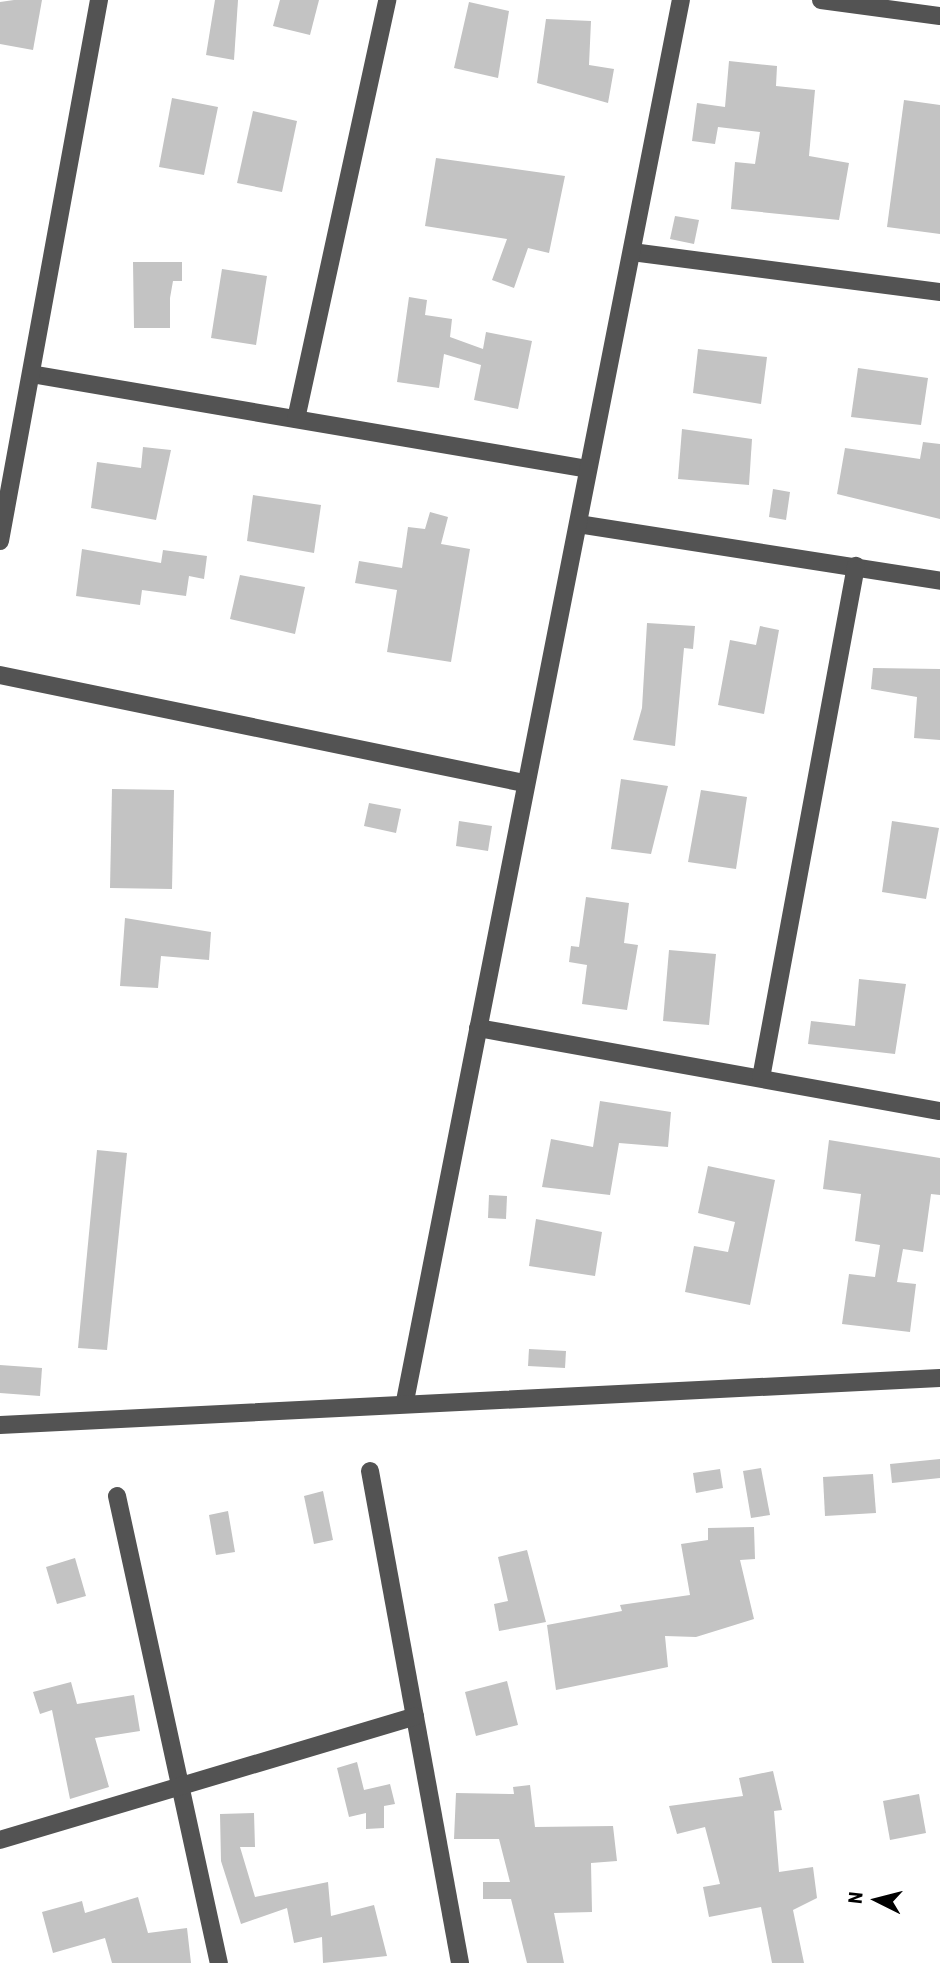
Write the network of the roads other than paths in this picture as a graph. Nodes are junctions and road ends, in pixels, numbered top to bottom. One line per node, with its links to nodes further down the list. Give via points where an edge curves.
1 (99, 0): 8 (street)
2 (387, 0): 9 (street)
3 (681, 0): 6 (street)
4 (821, 0): 5 (street)
5 (940, 16)
6 (632, 252): 7 (street); 10 (street)
7 (940, 292)
8 (31, 374): 9 (street); 12 (street)
9 (296, 419): 10 (street)
10 (588, 469): 11 (street)
11 (578, 524): 13 (street); 16 (street)
12 (0, 541)
13 (856, 566): 14 (street); 18 (street)
14 (940, 580)
15 (0, 675): 16 (street)
16 (524, 783): 17 (street)
17 (478, 1028): 18 (street); 21 (street)
18 (761, 1078): 19 (street)
19 (940, 1111)
20 (940, 1378): 21 (street)
21 (405, 1401): 22 (street)
22 (0, 1425)
23 (370, 1471): 25 (street)
24 (117, 1496): 26 (street)
25 (415, 1716): 26 (street); 29 (street)
26 (179, 1782): 27 (street); 28 (street)
27 (0, 1840)
28 (219, 1963)
29 (460, 1963)

